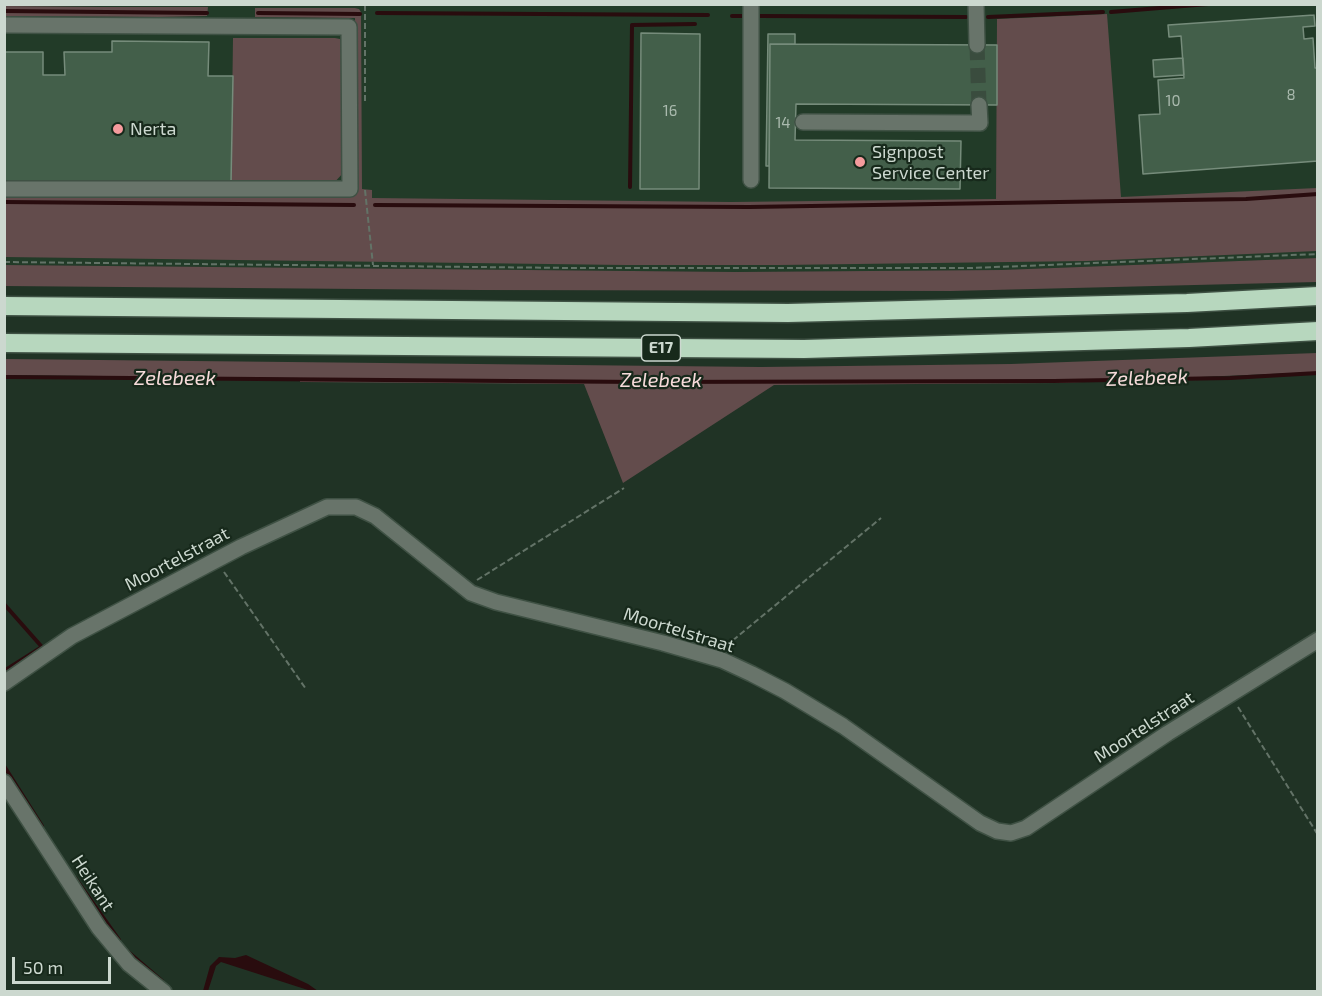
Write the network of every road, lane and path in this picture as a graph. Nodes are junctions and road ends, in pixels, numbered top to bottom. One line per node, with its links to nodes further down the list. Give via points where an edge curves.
1 (365, 4): 7 (path)
2 (751, 4): 9 (street)
3 (976, 4): 5 (street)
4 (4, 26): 10 (street, via 350,27 350,189)
5 (977, 45)
6 (979, 105): 8 (street, via 980,123)
7 (365, 109)
8 (803, 122)
9 (751, 180)
10 (4, 189)
11 (365, 189): 14 (path)
12 (1317, 254): 14 (path, via 972,268)
13 (4, 262): 14 (path)
14 (373, 266)
15 (1317, 296): 16 (highway, E17, via 788,313)
16 (4, 306)
17 (1317, 331): 18 (highway, E17, via 804,349)
18 (4, 343)
19 (624, 488): 22 (path)
20 (881, 518): 24 (path)
21 (216, 560): 22 (street, Moortelstraat, via 327,507 356,507 375,516); 25 (street, Moortelstraat, via 72,636); 26 (path)
22 (464, 588): 24 (street, Moortelstraat, via 496,602)
23 (1317, 640): 27 (street, Moortelstraat)
24 (712, 658): 27 (street, Moortelstraat, via 785,691 843,726 980,823 1011,833 1026,828)
25 (4, 683)
26 (306, 689)
27 (1230, 694): 29 (path)
28 (4, 782): 30 (street, Heikant, via 99,928 129,964)
29 (1317, 835)
30 (164, 992)

